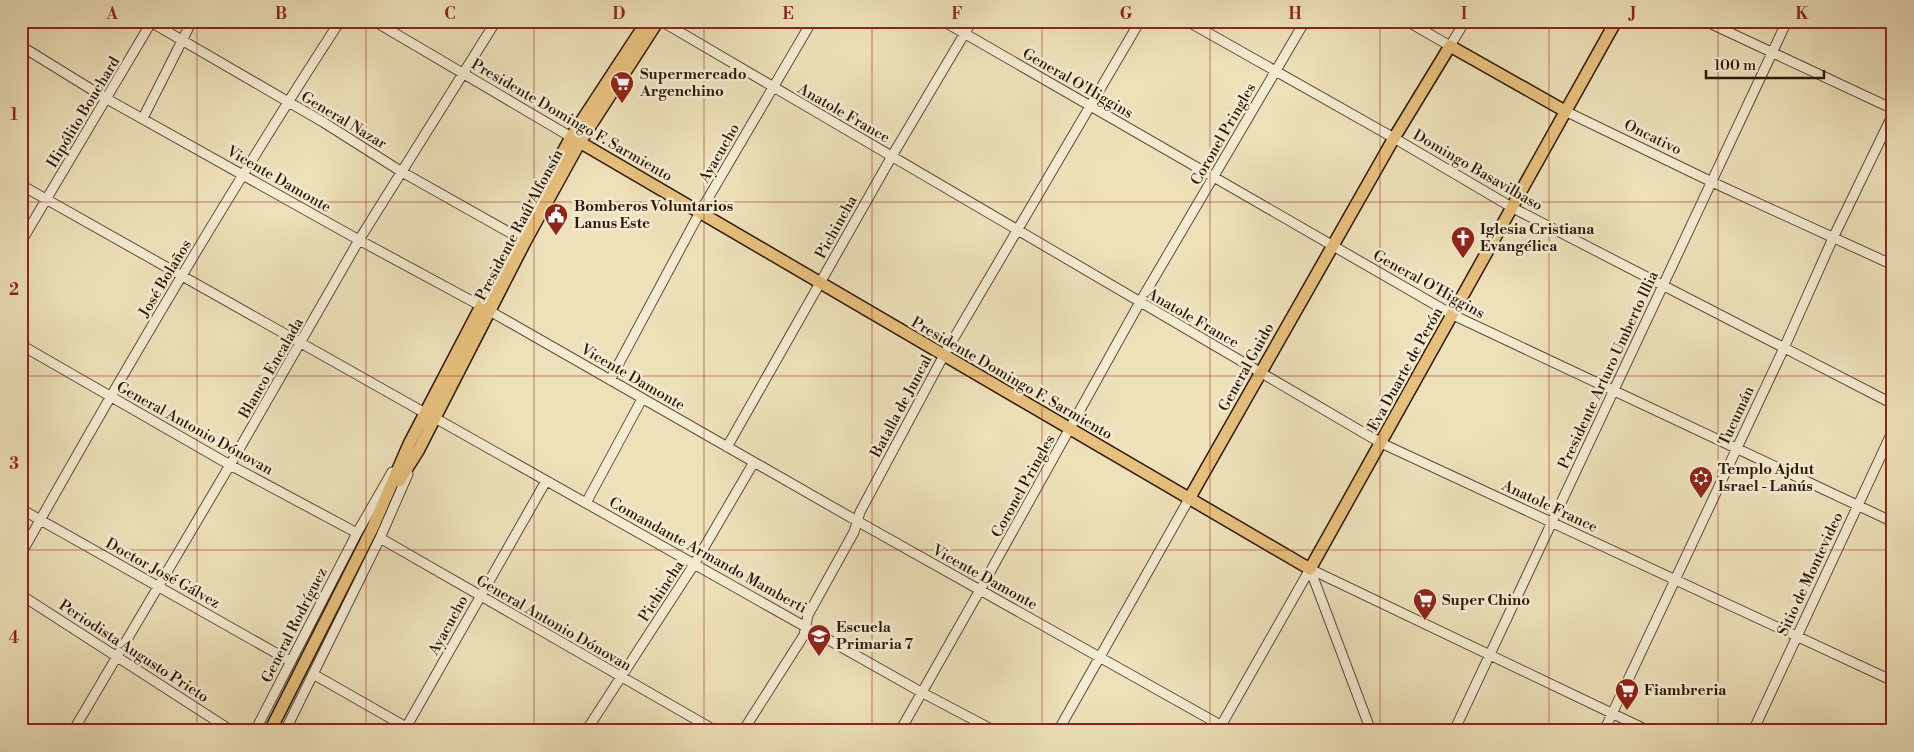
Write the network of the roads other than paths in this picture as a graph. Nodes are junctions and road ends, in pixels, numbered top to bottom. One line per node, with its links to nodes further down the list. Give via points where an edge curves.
1 (192, 21): 20 (street)
2 (340, 21): 28 (street, José Bolaños)
3 (374, 21): 25 (street, Presidente Domingo F. Sarmiento)
4 (496, 21): 25 (street, Blanco Encalada)
5 (647, 21): 35 (main road, Presidente Raúl Alfonsín)
6 (660, 21): 26 (street, Anatole France); 35 (main road, Presidente Raúl Alfonsín)
7 (812, 21): 26 (street, Ayacucho)
8 (943, 21): 19 (street, General O'Higgins)
9 (972, 21): 19 (street, Pichincha)
10 (1140, 21): 29 (street, Batalla de Juncal)
11 (1187, 21): 24 (street, Domingo Basavilbaso)
12 (1305, 21): 24 (street, Coronel Pringles)
13 (1407, 21): 22 (street, Oncativo)
14 (1465, 21): 22 (street, General Guido)
15 (1616, 21): 31 (main road, Eva Duarte de Perón)
16 (1705, 21): 23 (street)
17 (1787, 21): 23 (street, Presidente Arturo Umberto Illia)
18 (151, 22): 20 (street, General Nazar); 27 (street, Hipólito Bouchard)
19 (965, 33): 29 (street, General O'Higgins); 36 (street, Pichincha)
20 (181, 41): 28 (street, General Nazar); 33 (street)
21 (21, 46): 27 (street, Vicente Damonte)
22 (1450, 46): 31 (main road, Oncativo); 34 (main road, General Guido)
23 (1773, 53): 30 (street); 40 (street, Presidente Arturo Umberto Illia)
24 (1275, 72): 34 (street, Domingo Basavilbaso); 39 (street, Coronel Pringles)
25 (463, 74): 35 (street, Presidente Domingo F. Sarmiento); 37 (street, Blanco Encalada)
26 (773, 87): 36 (street, Anatole France); 44 (street, Ayacucho)
27 (107, 99): 33 (street, Vicente Damonte); 42 (street, Hipólito Bouchard)
28 (287, 102): 37 (street, General Nazar); 38 (street, José Bolaños)
29 (1090, 106): 39 (street, General O'Higgins); 45 (street, Batalla de Juncal)
30 (1893, 109)
31 (1566, 111): 40 (street, Oncativo); 43 (main road, Eva Duarte de Perón)
32 (1893, 114): 46 (street, Tucumán)
33 (142, 118): 38 (street, Vicente Damonte)
34 (1394, 138): 43 (street, Domingo Basavilbaso); 50 (main road, General Guido)
35 (576, 140): 44 (main road, Presidente Domingo F. Sarmiento); 47 (main road, Presidente Raúl Alfonsín)
36 (892, 156): 45 (street, Anatole France); 53 (street, Pichincha)
37 (402, 172): 47 (street, General Nazar); 48 (street, Blanco Encalada)
38 (243, 174): 48 (street, Vicente Damonte); 52 (street, José Bolaños)
39 (1213, 177): 50 (street, General O'Higgins); 55 (street, Coronel Pringles)
40 (1712, 182): 46 (street, Oncativo); 54 (street, Presidente Arturo Umberto Illia)
41 (21, 185): 42 (street, Comandante Armando Mamberti)
42 (46, 199): 49 (street, Hipólito Bouchard); 52 (street, Comandante Armando Mamberti)
43 (1513, 208): 54 (street, Domingo Basavilbaso); 57 (main road, Eva Duarte de Perón)
44 (700, 212): 53 (main road, Presidente Domingo F. Sarmiento); 63 (street, Ayacucho)
45 (1016, 230): 55 (street, Anatole France); 61 (street, Batalla de Juncal)
46 (1833, 238): 51 (street, Oncativo); 60 (street, Tucumán)
47 (521, 239): 56 (main road, Presidente Raúl Alfonsín)
48 (359, 240): 56 (street, Vicente Damonte); 58 (street, Blanco Encalada)
49 (21, 242)
50 (1333, 246): 57 (street, General O'Higgins); 62 (main road, General Guido)
51 (1893, 265)
52 (182, 276): 58 (street, Comandante Armando Mamberti); 65 (street, José Bolaños)
53 (820, 283): 61 (main road, Presidente Domingo F. Sarmiento); 72 (street, Pichincha)
54 (1663, 285): 60 (street, Domingo Basavilbaso); 64 (street, Presidente Arturo Umberto Illia)
55 (1140, 302): 62 (street, Anatole France); 69 (street, Coronel Pringles)
56 (485, 309): 63 (street, Vicente Damonte); 68 (main road, Presidente Raúl Alfonsín)
57 (1453, 315): 64 (street, General O'Higgins); 71 (main road, Eva Duarte de Perón)
58 (302, 343): 68 (street, Comandante Armando Mamberti); 76 (street, Blanco Encalada)
59 (21, 345): 65 (street, General Antonio Dónovan)
60 (1784, 348): 67 (street, Domingo Basavilbaso); 74 (street, Tucumán)
61 (944, 355): 69 (main road, Presidente Domingo F. Sarmiento); 83 (street, Batalla de Juncal)
62 (1260, 372): 71 (street, Anatole France); 78 (main road, General Guido)
63 (610, 380): 66 (street, Vicente Damonte)
64 (1614, 392): 74 (street, General O'Higgins); 84 (street, Presidente Arturo Umberto Illia)
65 (111, 397): 76 (street, General Antonio Dónovan); 82 (street, José Bolaños)
66 (642, 399): 72 (street, Vicente Damonte); 79 (street)
67 (1893, 404)
68 (430, 416): 73 (main road, Presidente Raúl Alfonsín); 77 (street, Comandante Armando Mamberti)
69 (1070, 430): 78 (main road, Presidente Domingo F. Sarmiento); 93 (street, Coronel Pringles)
70 (1893, 430): 80 (street, Sitio de Montevideo)
71 (1381, 443): 84 (street, Anatole France); 90 (main road, Eva Duarte de Perón)
72 (726, 447): 75 (street, Vicente Damonte)
73 (413, 448): 86 (street, Presidente Raúl Alfonsín); 87 (street, Presidente Raúl Alfonsín); 112 (main road, Presidente Raúl Alfonsín)
74 (1736, 449): 80 (street, General O'Higgins); 91 (street, Tucumán)
75 (754, 462): 83 (street, Vicente Damonte); 89 (street, Pichincha)
76 (230, 465): 86 (street, General Antonio Dónovan); 92 (street, Blanco Encalada)
77 (546, 480): 79 (street, Comandante Armando Mamberti); 95 (street, Ayacucho)
78 (1189, 499): 90 (main road, Presidente Domingo F. Sarmiento); 99 (street, General Guido)
79 (586, 503): 89 (street, Comandante Armando Mamberti)
80 (1857, 506): 85 (street, General O'Higgins); 97 (street, Sitio de Montevideo)
81 (21, 510): 82 (street, Doctor José Gálvez)
82 (40, 520): 88 (street, José Bolaños); 92 (street, Doctor José Gálvez)
83 (857, 521): 93 (street, Vicente Damonte); 96 (street, Batalla de Juncal, via 808,615)
84 (1552, 521): 91 (street, Anatole France); 98 (street, Presidente Arturo Umberto Illia)
85 (1893, 522)
86 (357, 533): 101 (street, General Rodríguez)
87 (380, 538): 95 (street, General Antonio Dónovan); 102 (street)
88 (21, 554)
89 (695, 563): 96 (street, Comandante Armando Mamberti); 103 (street, Pichincha)
90 (1310, 569): 98 (street, Presidente Domingo F. Sarmiento); 107 (street, Eva Duarte de Perón); 121 (street)
91 (1674, 579): 97 (street, Anatole France); 106 (street, Tucumán)
92 (158, 586): 100 (street, Blanco Encalada); 101 (street, Doctor José Gálvez)
93 (980, 590): 99 (street, Vicente Damonte); 105 (street, Coronel Pringles)
94 (21, 595): 100 (street, Periodista Augusto Prieto)
95 (480, 596): 103 (street, General Antonio Dónovan); 108 (street, Ayacucho)
96 (806, 625): 105 (street, Comandante Armando Mamberti); 116 (street, Batalla de Juncal, via 804,636)
97 (1797, 636): 104 (street, Anatole France); 125 (street, Sitio de Montevideo)
98 (1489, 654): 106 (street, Presidente Domingo F. Sarmiento); 122 (street, Presidente Arturo Umberto Illia)
99 (1101, 656): 107 (street, Vicente Damonte); 119 (street, General Guido)
100 (118, 657): 109 (street, Blanco Encalada); 110 (street, Periodista Augusto Prieto)
101 (290, 661): 111 (street, General Rodríguez)
102 (313, 674): 108 (street); 113 (street)
103 (621, 677): 114 (street, Pichincha); 115 (street, General Antonio Dónovan)
104 (1893, 681)
105 (921, 692): 117 (street, Coronel Pringles); 118 (street, Comandante Armando Mamberti)
106 (1612, 713): 123 (street, Tucumán); 124 (street, Presidente Domingo F. Sarmiento)
107 (1220, 728): 120 (street, Vicente Damonte)
108 (408, 729)
109 (73, 731)
110 (232, 731)
111 (256, 731)
112 (270, 731)
113 (285, 731)
114 (586, 731)
115 (716, 731)
116 (743, 731)
117 (900, 731)
118 (995, 731)
119 (1058, 731)
120 (1231, 731)
121 (1371, 731)
122 (1454, 731)
123 (1604, 731)
124 (1650, 731)
125 (1752, 731)

